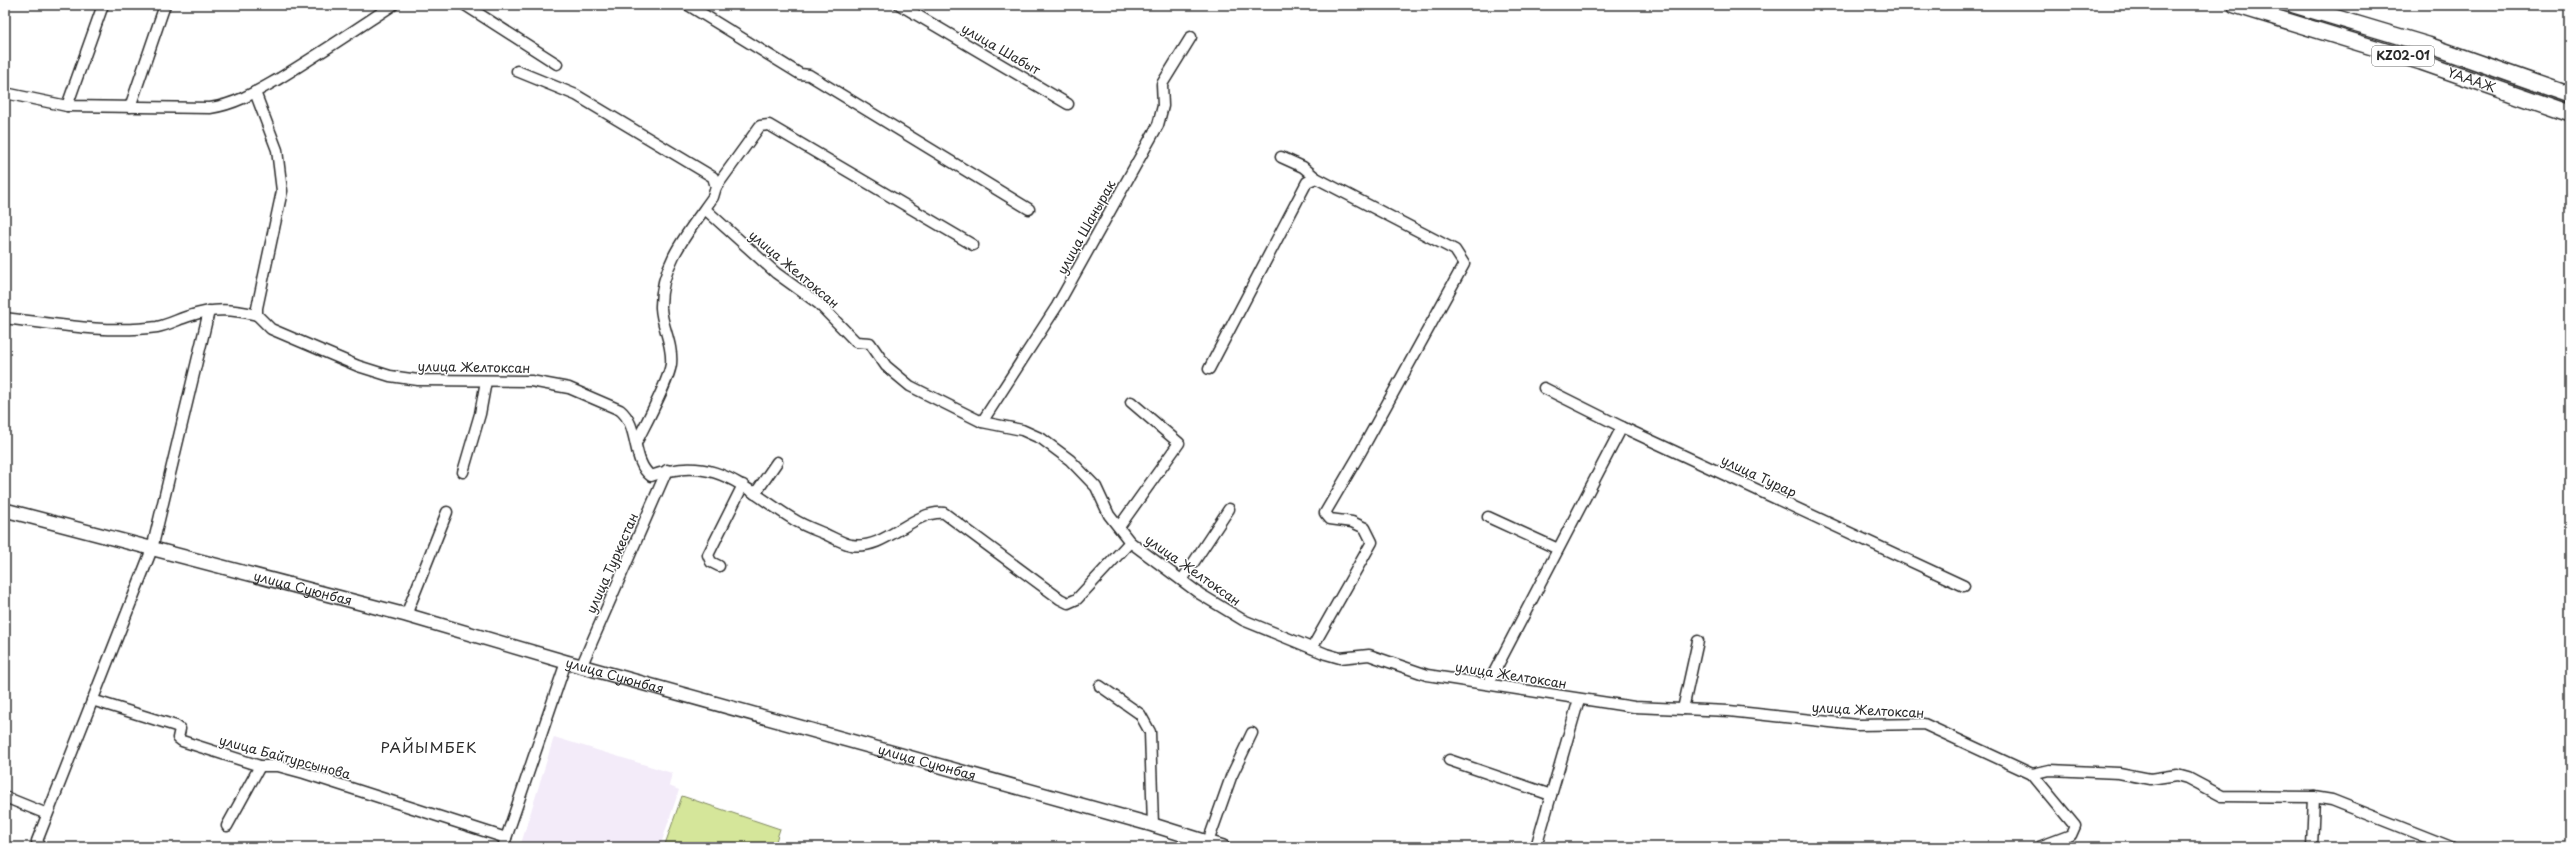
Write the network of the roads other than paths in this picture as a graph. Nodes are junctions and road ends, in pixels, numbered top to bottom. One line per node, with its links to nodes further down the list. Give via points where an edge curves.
1 (103, 5): 16 (street)
2 (165, 5): 17 (street)
3 (393, 5): 12 (street, via 306,63)
4 (465, 5): 10 (street)
5 (688, 5): 23 (street, via 800,74 809,75)
6 (900, 5): 15 (street, улица Шабыт)
7 (2235, 5): 18 (highway, ҮАААЖ / KZ02-01, via 2421,62)
8 (2294, 5): 14 (highway, ҮАААЖ / KZ02-01, via 2428,45)
9 (1191, 37): 32 (street, улица Шанырак, via 1162,84 1163,106 1154,131 1057,306)
10 (557, 64)
11 (517, 71): 21 (street, via 576,95 713,177)
12 (255, 92): 17 (street, via 226,106 210,108); 26 (street, via 277,150 282,191)
13 (5, 93): 16 (street)
14 (2570, 95)
15 (1068, 104)
16 (66, 106): 17 (street)
17 (130, 107)
18 (2570, 114)
19 (1281, 157): 20 (street, via 1303,167)
20 (1316, 178): 28 (street, via 1307,182); 53 (street, via 1456,250 1464,264 1325,513 1330,519 1352,522 1365,528 1372,542)
21 (716, 187): 22 (street); 24 (street, via 760,126 769,125)
22 (705, 208): 32 (street, улица Желтоксан, via 776,273 819,304 856,342 870,343 886,366 910,386); 34 (street, via 671,259 663,280 661,308 672,351 671,366)
23 (1029, 209)
24 (973, 245)
25 (209, 311): 26 (street, via 218,309); 27 (street, via 159,327 134,328 74,327); 46 (street)
26 (258, 315): 29 (street, улица Желтоксан, via 271,329 358,366 390,376 418,380)
27 (5, 318)
28 (1209, 369)
29 (486, 381): 34 (street, улица Желтоксан, via 531,381 569,388 620,410 631,422); 37 (street, via 480,414)
30 (1544, 388): 33 (street, улица Турар)
31 (1131, 402): 44 (street, via 1179,443)
32 (982, 422): 44 (street, улица Желтоксан, via 1022,430 1042,439 1070,460 1096,488 1109,515)
33 (1622, 427): 47 (street); 50 (street, улица Турар)
34 (636, 442): 36 (street, улица Желтоксан, via 646,472 650,476)
35 (777, 462): 39 (street)
36 (667, 470): 38 (street, улица Желтоксан, via 705,469 728,476); 55 (street, улица Туркестан)
37 (463, 472)
38 (743, 486): 39 (street, улица Желтоксан); 48 (street, via 708,555 708,559)
39 (755, 494): 45 (street, улица Желтоксан, via 794,520 849,544 863,546 929,515 944,513 1060,599 1068,602 1077,599)
40 (1230, 509): 49 (street)
41 (5, 510): 46 (main road, улица Суюнбая)
42 (447, 512): 51 (street)
43 (1488, 517): 47 (street)
44 (1119, 527): 45 (street, улица Желтоксан)
45 (1130, 542): 49 (street, улица Желтоксан)
46 (152, 549): 51 (main road, улица Суюнбая); 59 (street)
47 (1558, 549): 56 (street)
48 (719, 566)
49 (1182, 580): 53 (street, улица Желтоксан, via 1242,620)
50 (1964, 586)
51 (406, 616): 54 (main road, улица Суюнбая)
52 (1698, 641): 60 (street)
53 (1312, 648): 56 (street, улица Желтоксан, via 1340,658 1370,655 1427,675)
54 (566, 662): 55 (main road, улица Суюнбая); 72 (street)
55 (581, 667): 69 (main road, улица Суюнбая)
56 (1488, 684): 58 (street, улица Желтоксан)
57 (1100, 686): 69 (street, via 1140,714 1150,732)
58 (1579, 699): 60 (street, улица Желтоксан, via 1634,707); 65 (street)
59 (92, 700): 63 (street, улица Байтурсынова, via 176,726 180,729 178,738 182,742); 68 (street)
60 (1683, 709): 64 (street, улица Желтоксан, via 1728,711 1857,725 1924,724)
61 (1252, 733): 71 (street, via 1231,776)
62 (1449, 760): 65 (street)
63 (260, 766): 70 (street); 72 (street, улица Байтурсынова, via 278,766 304,773)
64 (2032, 774): 67 (street, via 2050,770 2119,773 2150,779 2177,775 2222,796); 73 (street, via 2075,826 2071,834)
65 (1551, 795): 76 (street)
66 (5, 797): 68 (street)
67 (2314, 797): 78 (street); 79 (street, via 2332,800)
68 (47, 814): 74 (street, via 37,841)
69 (1153, 825): 71 (main road, улица Суюнбая)
70 (227, 826)
71 (1208, 842): 75 (main road, улица Суюнбая)
72 (504, 843)
73 (2056, 844): 77 (street)
74 (41, 847)
75 (1223, 847)
76 (1536, 847)
77 (2039, 847)
78 (2312, 847)
79 (2452, 847)

